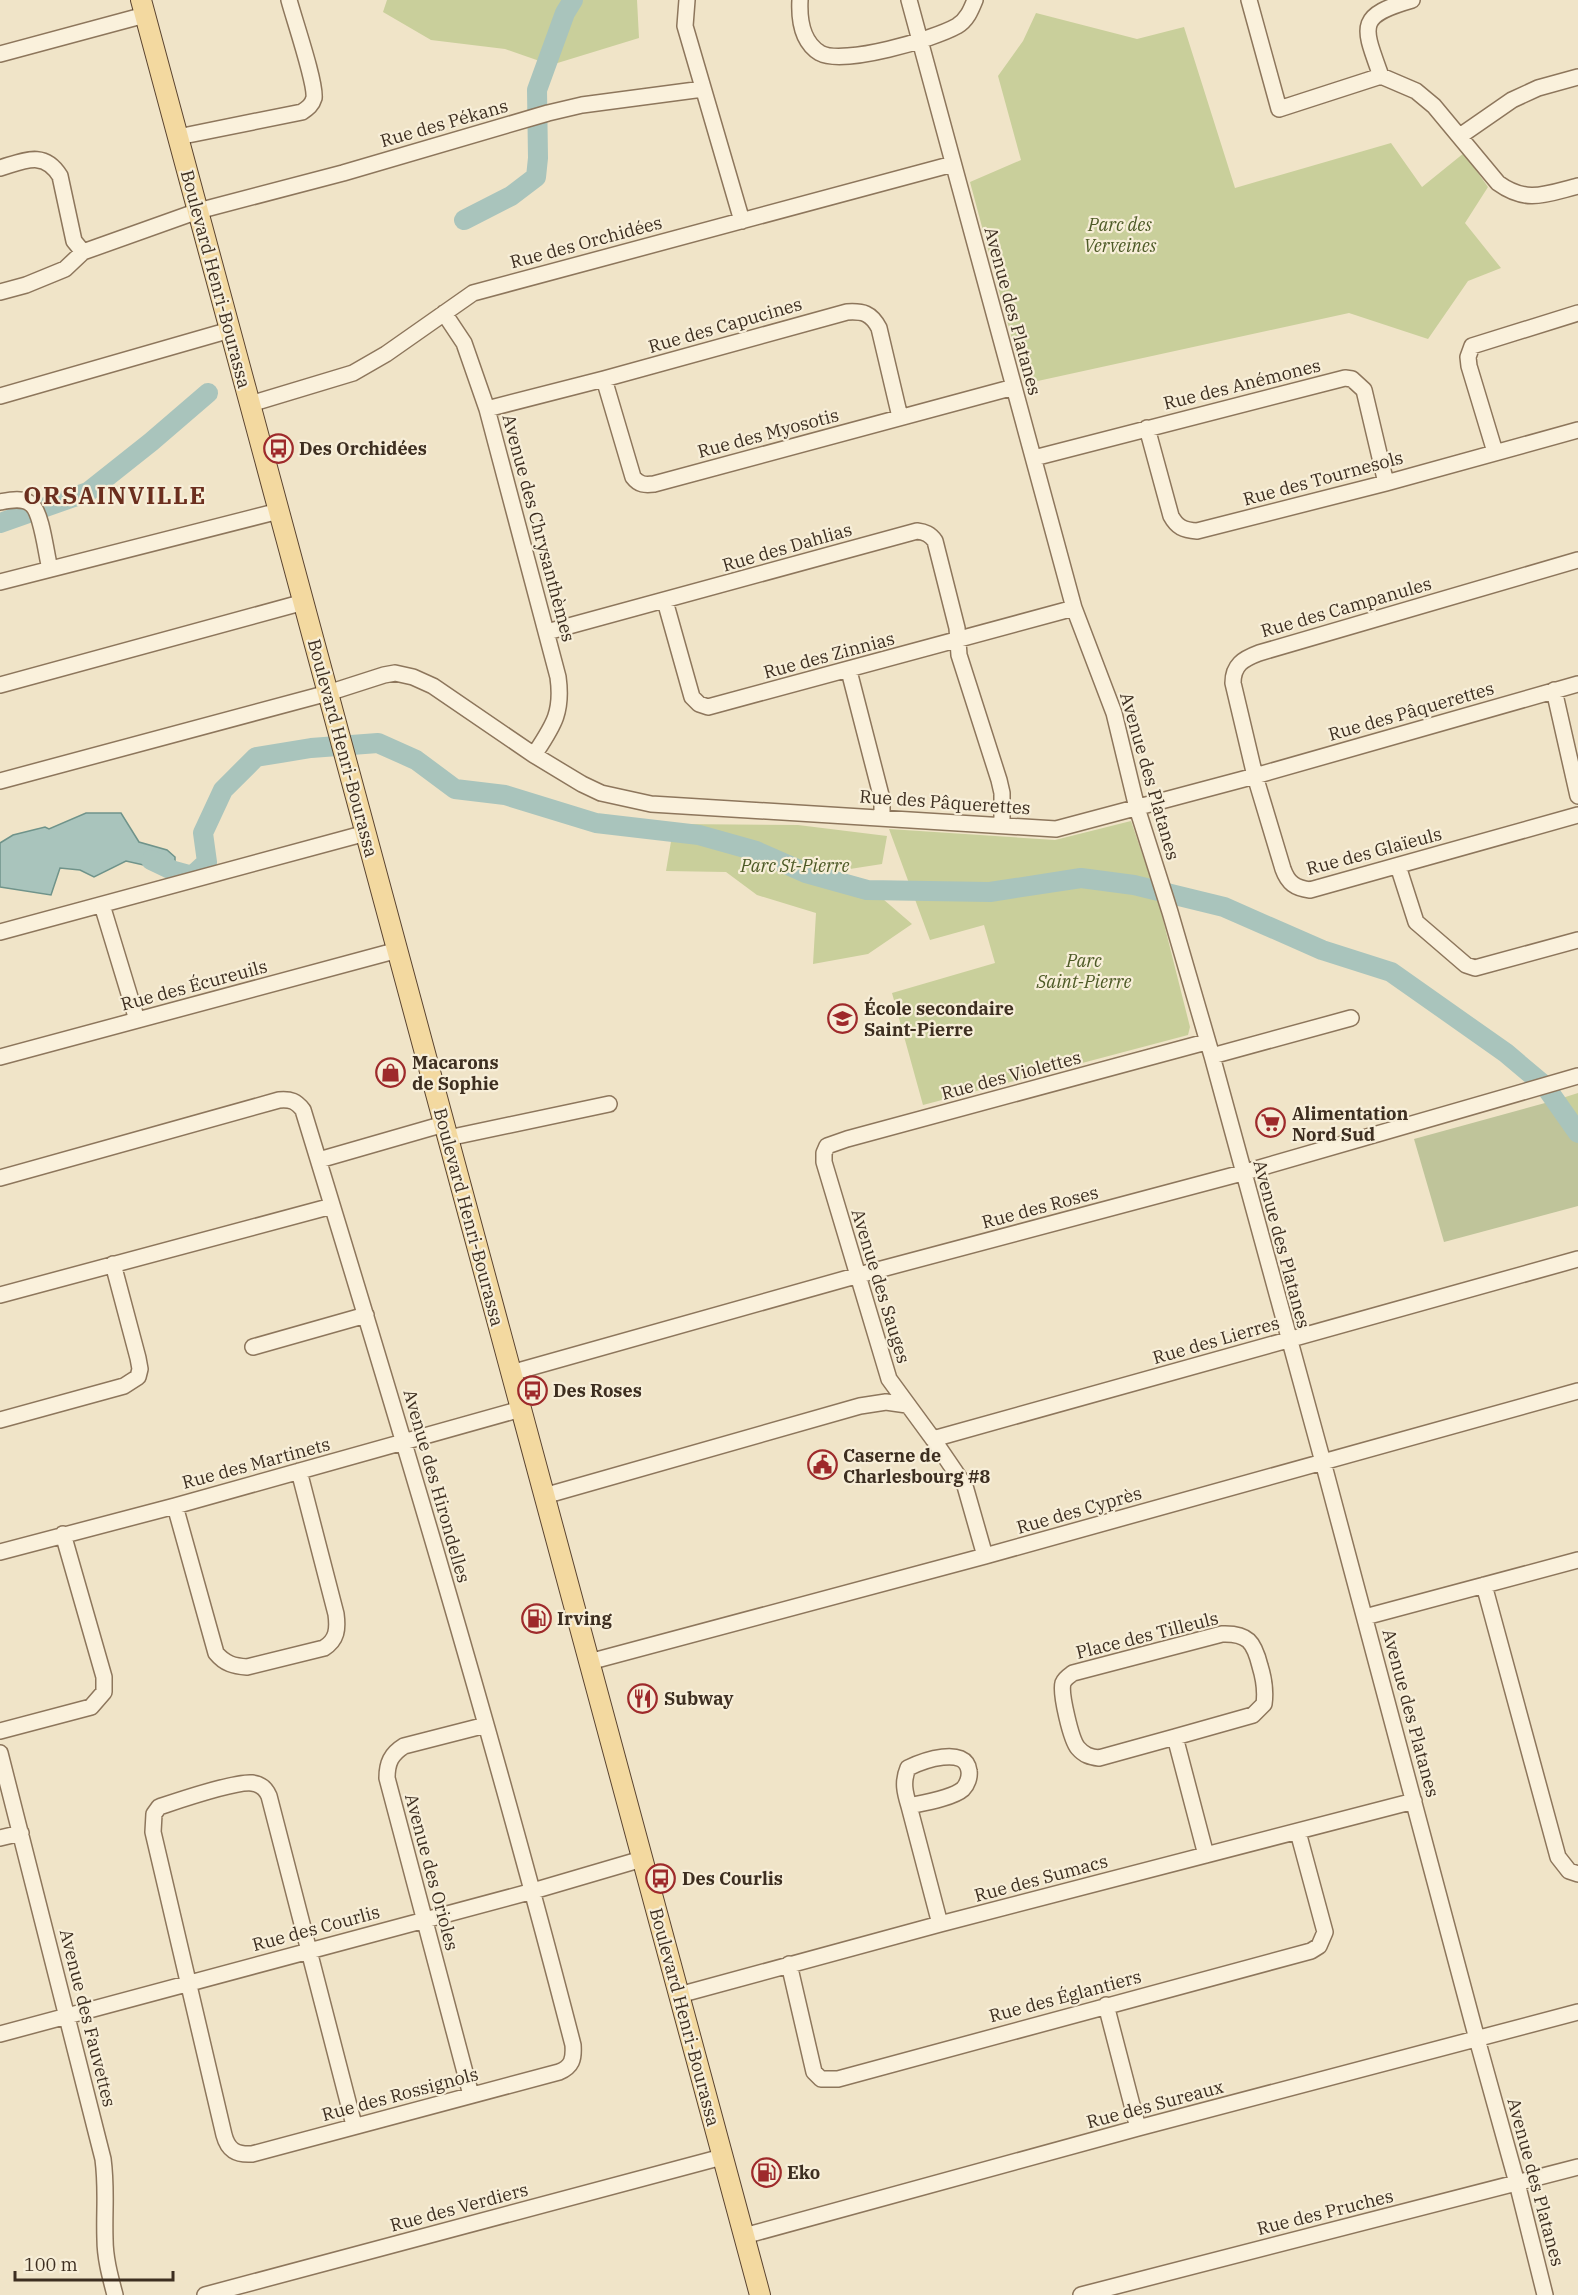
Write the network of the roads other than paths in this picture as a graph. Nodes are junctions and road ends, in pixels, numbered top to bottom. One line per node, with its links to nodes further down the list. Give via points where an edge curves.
1 (289, 0): 15 (street, via 313,85 314,100 310,107 302,112)
2 (687, 0): 13 (street, via 685,26)
3 (800, 0): 9 (street, via 802,28 810,44 827,56 851,57)
4 (909, 0): 9 (street, Avenue des Platanes)
5 (975, 0): 9 (street, via 958,26)
6 (1249, 0): 11 (street, via 1279,109)
7 (1412, 0): 11 (street, via 1386,8 1372,18 1369,40)
8 (143, 7): 10 (street); 15 (main road, Boulevard Henri-Bourassa)
9 (920, 41): 16 (street, Avenue des Platanes)
10 (0, 54)
11 (1381, 76): 14 (street, via 1416,91)
12 (1578, 76): 14 (street, via 1512,100)
13 (703, 89): 19 (street, Rue des Pékans, via 548,113); 20 (street)
14 (1460, 136): 18 (street, via 1510,192 1537,197)
15 (178, 137): 19 (main road, Boulevard Henri-Bourassa)
16 (953, 164): 20 (street, Rue des Orchidées); 27 (street, Avenue des Platanes)
17 (0, 168): 21 (street, via 38,159 54,167 60,176 74,241)
18 (1578, 186)
19 (198, 211): 21 (street, Rue des Pékans); 25 (main road, Boulevard Henri-Bourassa)
20 (742, 220): 23 (street, Rue des Orchidées, via 473,293)
21 (83, 252): 22 (street, via 65,269)
22 (0, 292)
23 (444, 313): 29 (street, Rue des Orchidées, via 352,374); 30 (street, Avenue des Chrysanthèmes, via 464,343)
24 (1578, 313): 34 (street, via 1472,346 1469,366)
25 (230, 330): 28 (street); 29 (main road, Boulevard Henri-Bourassa)
26 (604, 379): 30 (street, Rue des Capucines); 31 (street, Rue des Myosotis, via 633,477 645,485); 31 (street, Rue des Capucines, via 857,311 867,313 879,328)
27 (1014, 387): 31 (street, Rue des Myosotis); 35 (street, Avenue des Platanes)
28 (0, 396)
29 (250, 404): 38 (main road, Boulevard Henri-Bourassa)
30 (486, 409): 45 (street, Avenue des Chrysanthèmes)
31 (900, 417)
32 (1147, 428): 35 (street, Rue des Anémones); 36 (street, Rue des Tournesols, via 1170,516 1187,531); 36 (street, Rue des Anémones, via 1352,379 1364,390)
33 (1578, 430): 34 (street, Rue des Tournesols)
34 (1495, 452): 36 (street, Rue des Tournesols)
35 (1034, 458): 44 (street, Avenue des Platanes)
36 (1386, 483)
37 (0, 502): 40 (street, via 24,500 35,509)
38 (279, 511): 40 (street); 43 (main road, Boulevard Henri-Bourassa)
39 (1578, 560): 53 (street, Rue des Campanules, via 1246,658 1233,673 1233,683)
40 (50, 569): 41 (street)
41 (0, 582)
42 (665, 601): 45 (street, Rue des Dahlias); 46 (street, Rue des Dahlias, via 917,531 935,541); 47 (street, Rue des Zinnias, via 692,697 699,704 708,707)
43 (304, 602): 49 (street); 51 (main road, Boulevard Henri-Bourassa)
44 (1074, 608): 46 (street, Rue des Zinnias); 56 (street, Avenue des Platanes, via 1114,713)
45 (547, 632): 52 (street, Avenue des Chrysanthèmes, via 561,696 553,726)
46 (957, 641): 47 (street, Rue des Zinnias); 59 (street, Rue des Dahlias, via 999,780)
47 (849, 671): 58 (street, via 882,799)
48 (1578, 684): 50 (street, Rue des Pâquerettes)
49 (0, 685)
50 (1554, 690): 53 (street, Rue des Pâquerettes); 55 (street)
51 (328, 693): 52 (street, Rue des Pâquerettes, via 384,675 403,674 433,686); 54 (street, Rue des Pâquerettes); 60 (main road, Boulevard Henri-Bourassa)
52 (534, 755): 58 (street, Rue des Pâquerettes, via 601,793 651,804)
53 (1255, 776): 56 (street, Rue des Pâquerettes); 61 (street, Rue des Glaïeuls, via 1283,869 1293,886 1310,890)
54 (0, 781)
55 (1578, 796)
56 (1137, 808): 59 (street, Rue des Pâquerettes, via 1056,828); 68 (street, Avenue des Platanes)
57 (1578, 815): 61 (street, Rue des Glaïeuls)
58 (882, 817): 59 (street, Rue des Pâquerettes)
59 (1002, 825)
60 (366, 833): 62 (street); 65 (main road, Boulevard Henri-Bourassa)
61 (1398, 866): 64 (street, via 1416,922 1475,968)
62 (102, 905): 63 (street); 67 (street)
63 (0, 933)
64 (1578, 940)
65 (398, 950): 67 (street, Rue des Écureuils); 72 (main road, Boulevard Henri-Bourassa)
66 (1351, 1018): 68 (street, Rue des Violettes)
67 (138, 1020): 69 (street, Rue des Écureuils)
68 (1209, 1049): 73 (street, Rue des Violettes); 75 (street, Avenue des Platanes)
69 (0, 1057)
70 (1578, 1077): 75 (street, Rue des Roses)
71 (609, 1104): 72 (street)
72 (446, 1131): 74 (street); 85 (main road, Boulevard Henri-Bourassa)
73 (827, 1146): 80 (street, Avenue des Sauges, via 824,1162)
74 (319, 1160): 76 (street, Avenue des Hirondelles, via 303,1110 290,1099); 77 (street, Avenue des Hirondelles)
75 (1242, 1173): 80 (street, Rue des Roses); 83 (street, Avenue des Platanes)
76 (0, 1178)
77 (332, 1206): 79 (street); 82 (street, Avenue des Hirondelles)
78 (1578, 1259): 83 (street, Rue des Lierres)
79 (113, 1264): 81 (street); 89 (street, via 138,1358 138,1377 124,1386)
80 (859, 1275): 85 (street, Rue des Roses); 87 (street, Avenue des Sauges, via 889,1379)
81 (0, 1295)
82 (366, 1315): 84 (street); 91 (street, Avenue des Hirondelles)
83 (1288, 1340): 90 (street, Rue des Lierres); 92 (street, Avenue des Platanes)
84 (253, 1347)
85 (511, 1373): 88 (main road, Boulevard Henri-Bourassa)
86 (1578, 1391): 92 (street, Rue des Cyprès)
87 (907, 1405): 90 (street, Avenue des Sauges); 94 (street, via 886,1402 860,1406)
88 (521, 1409): 91 (street, Rue des Martinets); 94 (main road, Boulevard Henri-Bourassa)
89 (0, 1420)
90 (933, 1439): 98 (street, Avenue des Sauges, via 965,1486)
91 (405, 1442): 93 (street, Rue des Martinets); 103 (street, Avenue des Hirondelles)
92 (1323, 1462): 98 (street, Rue des Cyprès); 101 (street, Avenue des Platanes)
93 (299, 1471): 95 (street, Rue des Martinets); 95 (street, via 336,1614 336,1635 324,1648 247,1667 222,1660 216,1653)
94 (544, 1496): 102 (main road, Boulevard Henri-Bourassa)
95 (175, 1506): 96 (street, Rue des Martinets)
96 (63, 1534): 97 (street, Rue des Martinets); 104 (street, via 104,1677 104,1692 91,1707)
97 (0, 1552)
98 (985, 1556): 102 (street, Rue des Cyprès)
99 (1578, 1560): 100 (street)
100 (1484, 1585): 101 (street); 114 (street, via 1558,1857 1569,1871)
101 (1365, 1617): 107 (street, Avenue des Platanes)
102 (589, 1662): 113 (main road, Boulevard Henri-Bourassa)
103 (486, 1725): 115 (street, Avenue des Hirondelles); 116 (street, Avenue des Orioles, via 404,1746 396,1751 387,1768)
104 (0, 1731)
105 (1175, 1737): 105 (street, Place des Tilleuls, via 1253,1715 1264,1704 1265,1685 1256,1649 1250,1641 1222,1634 1066,1677 1062,1693 1075,1744 1083,1754 1099,1758); 112 (street)
106 (0, 1753): 110 (street, Avenue des Fauvettes)
107 (1414, 1801): 109 (street, Rue des Sumacs); 126 (street, Avenue des Platanes)
108 (909, 1806): 117 (street)
109 (1298, 1832): 112 (street, Rue des Sumacs); 122 (street, Rue des Églantiers, via 1324,1926 1324,1939 1319,1946)
110 (21, 1833): 111 (street); 124 (street, Avenue des Fauvettes)
111 (0, 1838)
112 (1206, 1855): 117 (street, Rue des Sumacs)
113 (642, 1859): 115 (street, Rue des Courlis); 121 (main road, Boulevard Henri-Bourassa)
114 (1578, 1874)
115 (533, 1890): 116 (street, Rue des Courlis); 127 (street, Rue des Rossignols, via 573,2045 572,2063 559,2072)
116 (425, 1919): 118 (street, Rue des Courlis); 127 (street, Avenue des Orioles)
117 (940, 1924): 119 (street, Rue des Sumacs)
118 (309, 1951): 120 (street, Rue des Courlis); 120 (street, via 270,1796 259,1784 240,1783 159,1807 154,1814 153,1832); 128 (street)
119 (789, 1965): 121 (street, Rue des Sumacs); 122 (street, Rue des Églantiers, via 811,2063 821,2079 830,2080)
120 (188, 1983): 124 (street, Rue des Courlis); 128 (street, Rue des Rossignols, via 224,2135 234,2152 252,2154)
121 (679, 1995): 130 (main road, Boulevard Henri-Bourassa)
122 (1106, 2005): 129 (street)
123 (1578, 2012): 126 (street, Rue des Sureaux)
124 (67, 2015): 125 (street, Rue des Courlis); 134 (street, Avenue des Fauvettes, via 103,2159 107,2264)
125 (0, 2035)
126 (1477, 2038): 129 (street, Rue des Sureaux); 132 (street, Avenue des Platanes)
127 (471, 2095): 128 (street, Rue des Rossignols)
128 (354, 2125)
129 (1138, 2128): 133 (street, Rue des Sureaux)
130 (722, 2157): 133 (main road, Boulevard Henri-Bourassa); 135 (street, Rue des Verdiers)
131 (1578, 2167): 132 (street, Rue des Pruches)
132 (1517, 2183): 137 (street, Rue des Pruches); 138 (street, Avenue des Platanes)
133 (744, 2236): 136 (main road, Boulevard Henri-Bourassa)
134 (115, 2295)
135 (205, 2295)
136 (760, 2295)
137 (1081, 2295)
138 (1545, 2295)

